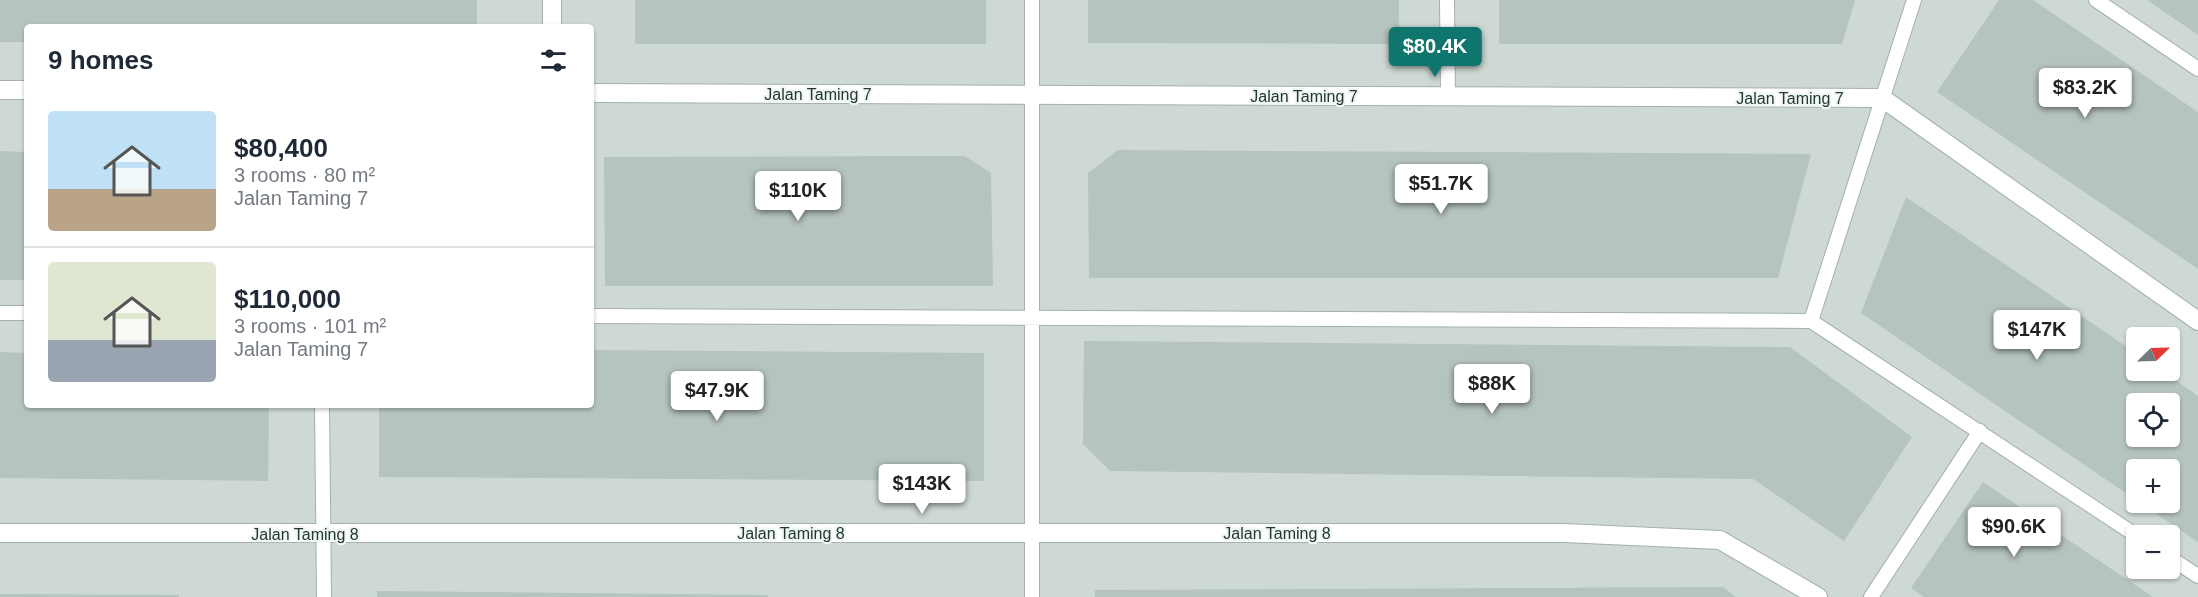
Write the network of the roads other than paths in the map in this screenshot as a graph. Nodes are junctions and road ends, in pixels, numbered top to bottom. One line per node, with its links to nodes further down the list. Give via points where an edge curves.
1 (552, 0): 6 (street)
2 (1032, 0): 11 (lane)
3 (1447, 0): 12 (lane)
4 (1914, 0): 13 (lane)
5 (2096, 0): 7 (lane)
6 (552, 24)
7 (2198, 69)
8 (0, 90): 9 (street)
9 (24, 90)
10 (594, 93): 11 (street, Jalan Taming 7)
11 (1032, 94): 12 (street, Jalan Taming 7); 17 (lane)
12 (1448, 96): 13 (street, Jalan Taming 7)
13 (1882, 98): 18 (lane); 19 (street)
14 (0, 313): 15 (lane)
15 (24, 313)
16 (594, 316): 17 (lane)
17 (1032, 318): 18 (lane); 23 (lane)
18 (1811, 321): 21 (lane)
19 (2198, 321)
20 (322, 408): 25 (lane)
21 (1980, 430): 22 (lane); 31 (lane)
22 (2126, 529)
23 (1032, 533): 25 (street, Jalan Taming 8); 29 (lane); 30 (street, Jalan Taming 8, via 1564,534 1720,540)
24 (0, 534): 25 (street, Jalan Taming 8)
25 (323, 534): 28 (lane)
26 (2180, 564): 27 (lane)
27 (2198, 576)
28 (324, 597)
29 (1032, 597)
30 (1818, 597)
31 (1871, 597)

